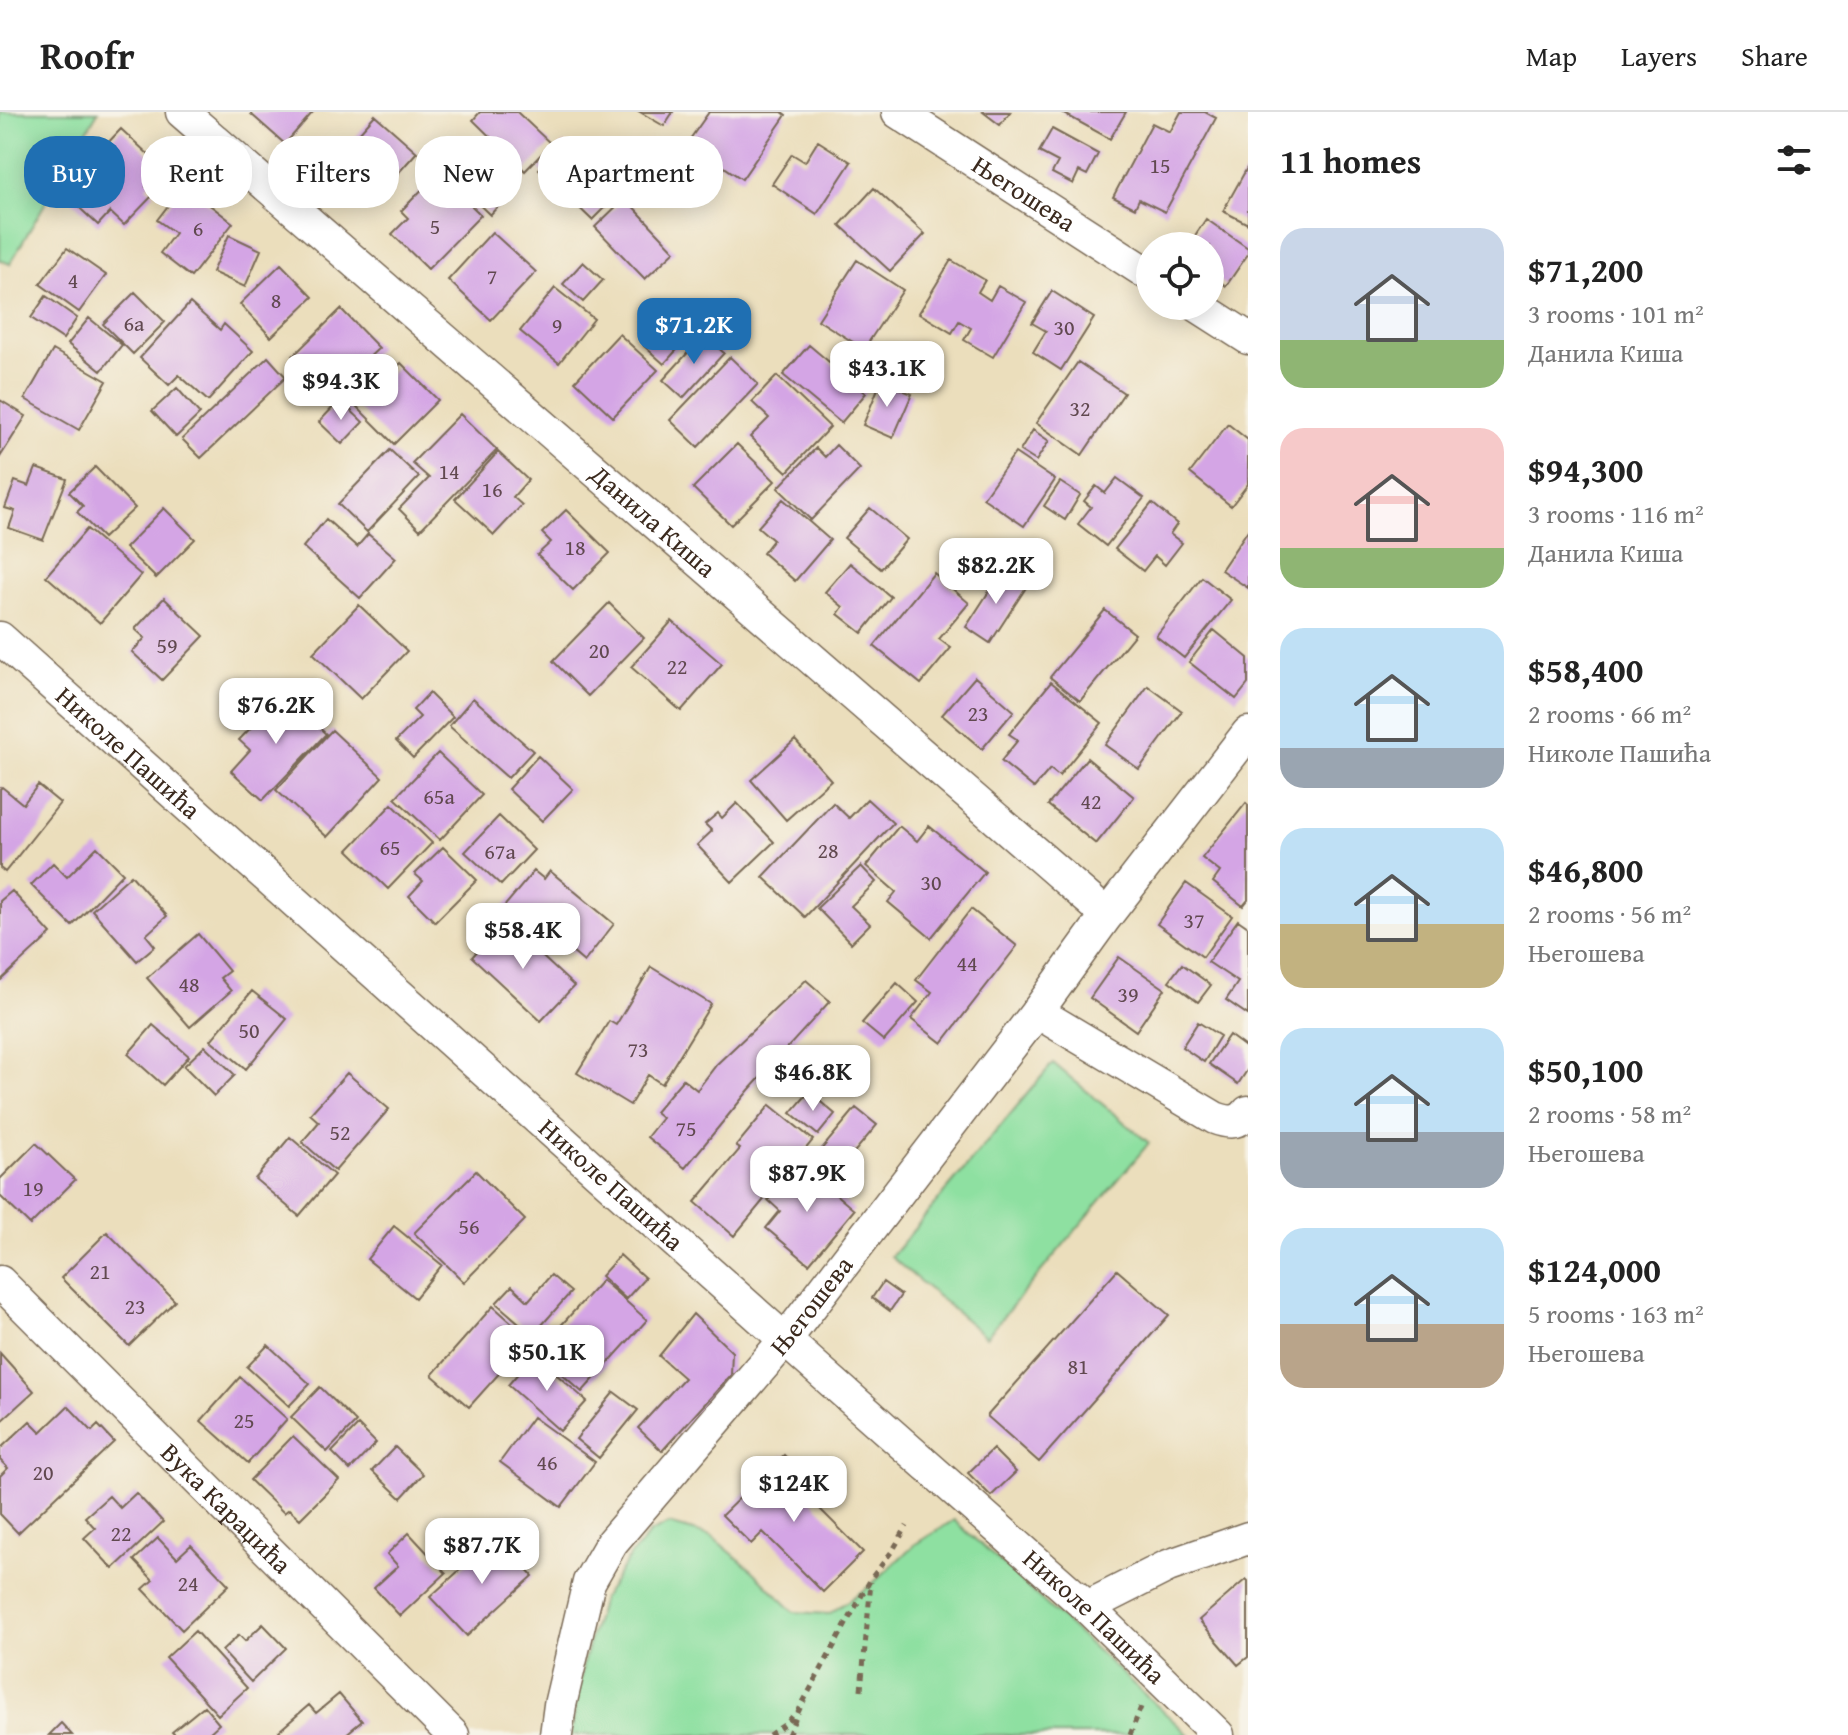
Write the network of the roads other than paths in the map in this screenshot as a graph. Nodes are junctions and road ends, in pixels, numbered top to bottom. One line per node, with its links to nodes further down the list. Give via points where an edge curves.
1 (898, 112): 3 (street, Његошева)
2 (198, 117): 8 (street, Данила Киша)
3 (1136, 266)
4 (1220, 320): 5 (street)
5 (1248, 338)
6 (0, 638): 12 (street, Николе Пашића)
7 (1248, 733): 8 (street, Његошева)
8 (1107, 915): 9 (street, Његошева)
9 (1037, 1012): 10 (street, via 1215,1118 1227,1123); 12 (street, Његошева)
10 (1248, 1112)
11 (0, 1282): 16 (street, Вука Караџића)
12 (785, 1340): 14 (street, Николе Пашића); 15 (street, Његошева, via 612,1542 589,1582)
13 (1248, 1538): 14 (street, via 1168,1566)
14 (1087, 1607): 17 (street, Николе Пашића)
15 (555, 1725)
16 (453, 1735)
17 (1218, 1735)

